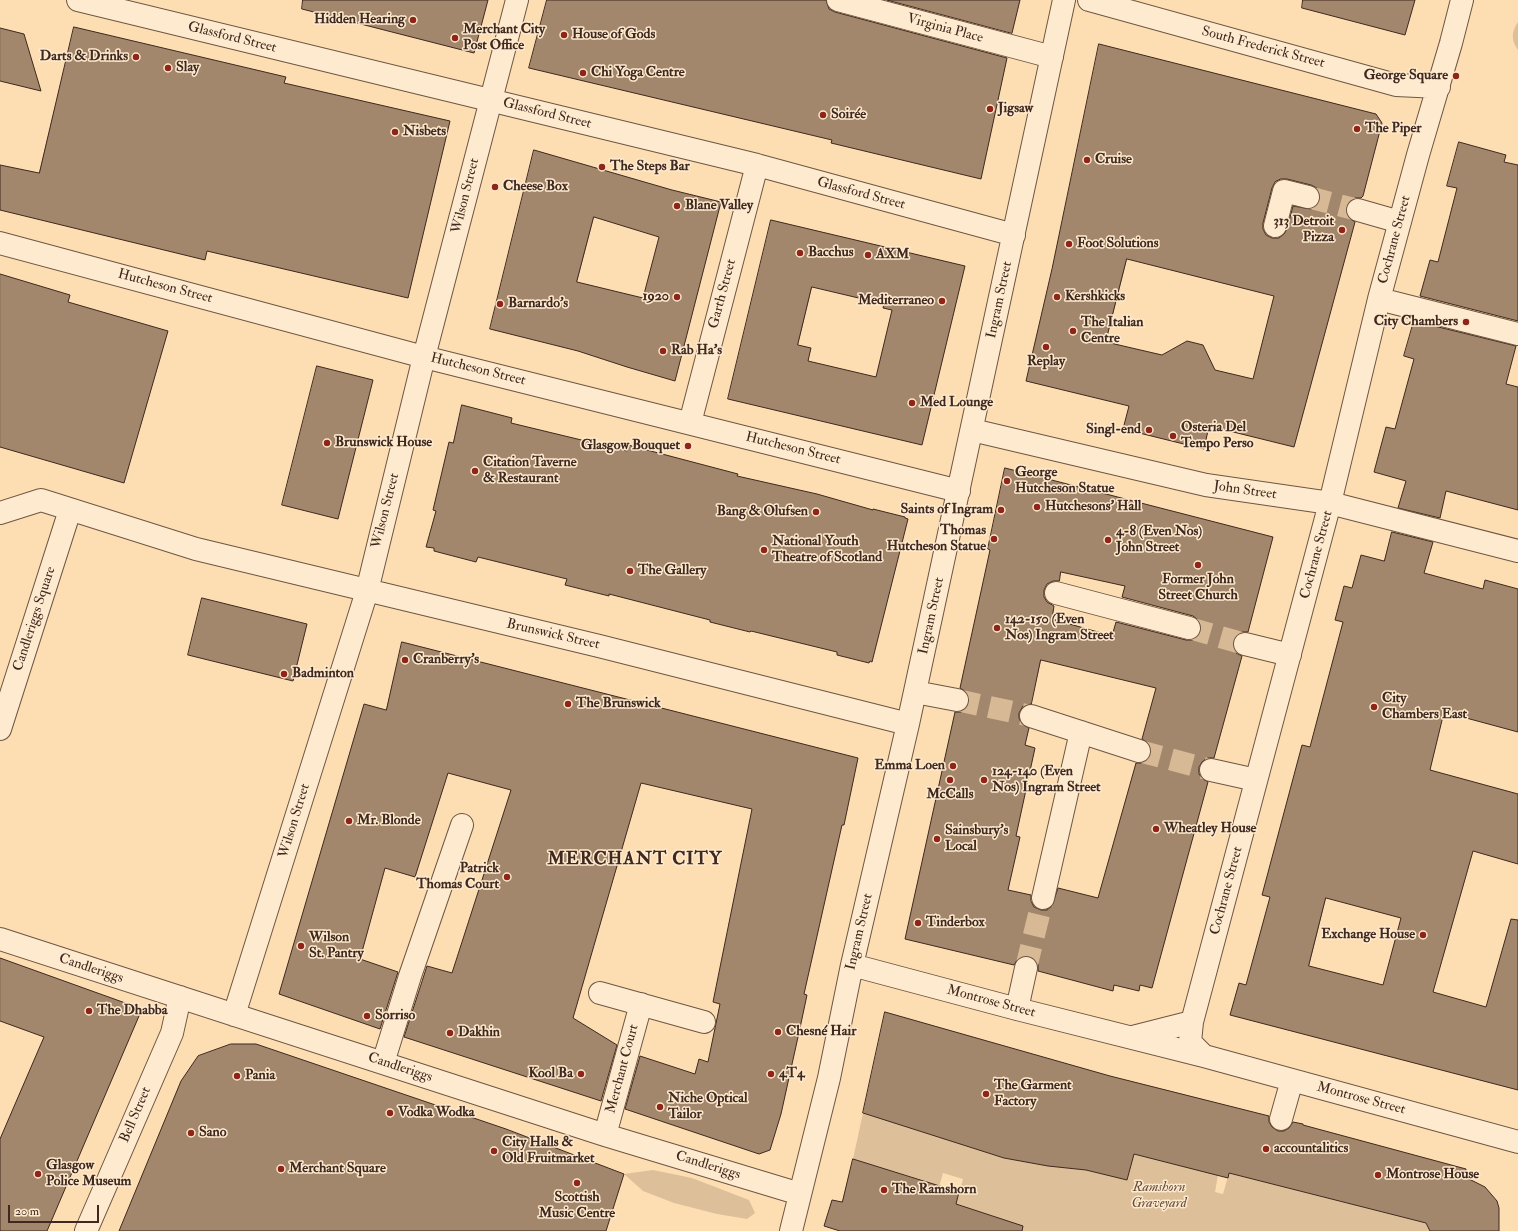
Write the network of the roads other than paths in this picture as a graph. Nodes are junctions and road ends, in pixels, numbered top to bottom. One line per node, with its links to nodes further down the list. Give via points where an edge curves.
1 (78, 0): 9 (street, Glassford Street)
2 (517, 0): 9 (street, Wilson Street)
3 (838, 0): 7 (street, Virginia Place)
4 (1064, 0): 7 (street, Ingram Street)
5 (1089, 0): 8 (street, South Frederick Street, via 1396,85)
6 (1462, 0): 8 (street)
7 (1052, 57): 15 (street, Ingram Street)
8 (1439, 86): 13 (street, Cochrane Street)
9 (490, 100): 10 (street, Glassford Street); 19 (street, Wilson Street)
10 (757, 166): 15 (street, Glassford Street); 20 (street, Garth Street)
11 (1308, 197): 14 (street, via 1284,190)
12 (1358, 210): 13 (street)
13 (1400, 222): 17 (street, Cochrane Street)
14 (1275, 226)
15 (1014, 235): 21 (street, Ingram Street)
16 (0, 243): 19 (street, Hutcheson Street)
17 (1379, 299): 18 (street); 23 (street, Cochrane Street)
18 (1518, 334)
19 (424, 357): 20 (street, Hutcheson Street); 27 (street, Wilson Street)
20 (690, 423): 22 (street, Hutcheson Street)
21 (972, 430): 22 (street, Ingram Street); 23 (street, John Street, via 1206,485)
22 (959, 491): 32 (street, Ingram Street)
23 (1330, 503): 26 (street, John Street); 31 (street, Cochrane Street)
24 (70, 510): 25 (street, Brunswick Street, via 41,500); 27 (street, Brunswick Street, via 196,549); 36 (street, Candleriggs Square)
25 (0, 513)
26 (1518, 551)
27 (367, 591): 35 (street, Brunswick Street); 50 (street, Wilson Street)
28 (1056, 593): 29 (street)
29 (1189, 628)
30 (1245, 644): 31 (street)
31 (1290, 655): 40 (street, Cochrane Street)
32 (915, 692): 33 (street); 35 (street, Ingram Street)
33 (957, 700)
34 (1031, 716): 37 (street)
35 (908, 724): 44 (street, Ingram Street)
36 (0, 729)
37 (1081, 732): 38 (street); 42 (street)
38 (1139, 751)
39 (1211, 770): 40 (street)
40 (1256, 780): 52 (street, Cochrane Street)
41 (462, 824): 55 (street)
42 (1043, 898)
43 (0, 939): 47 (street, Candleriggs)
44 (852, 965): 49 (street, Montrose Street); 60 (street, Ingram Street, via 829,1078)
45 (1026, 968): 49 (street)
46 (600, 993): 48 (street)
47 (180, 997): 50 (street, Candleriggs); 61 (street, Bell Street, via 172,1033)
48 (641, 1004): 51 (street); 58 (street, Merchant Court)
49 (1017, 1009): 53 (street, Montrose Street)
50 (234, 1015): 55 (street, Candleriggs)
51 (704, 1022)
52 (1192, 1022): 53 (street, Montrose Street); 54 (street, via 1190,1042)
53 (1130, 1038): 54 (street, Montrose Street)
54 (1204, 1056): 56 (street, Montrose Street)
55 (383, 1063): 58 (street, Candleriggs)
56 (1292, 1080): 57 (street); 59 (street, Montrose Street)
57 (1281, 1119)
58 (605, 1135): 60 (street, Candleriggs)
59 (1518, 1142)
60 (800, 1194): 62 (street, Ingram Street)
61 (86, 1231)
62 (791, 1231)

